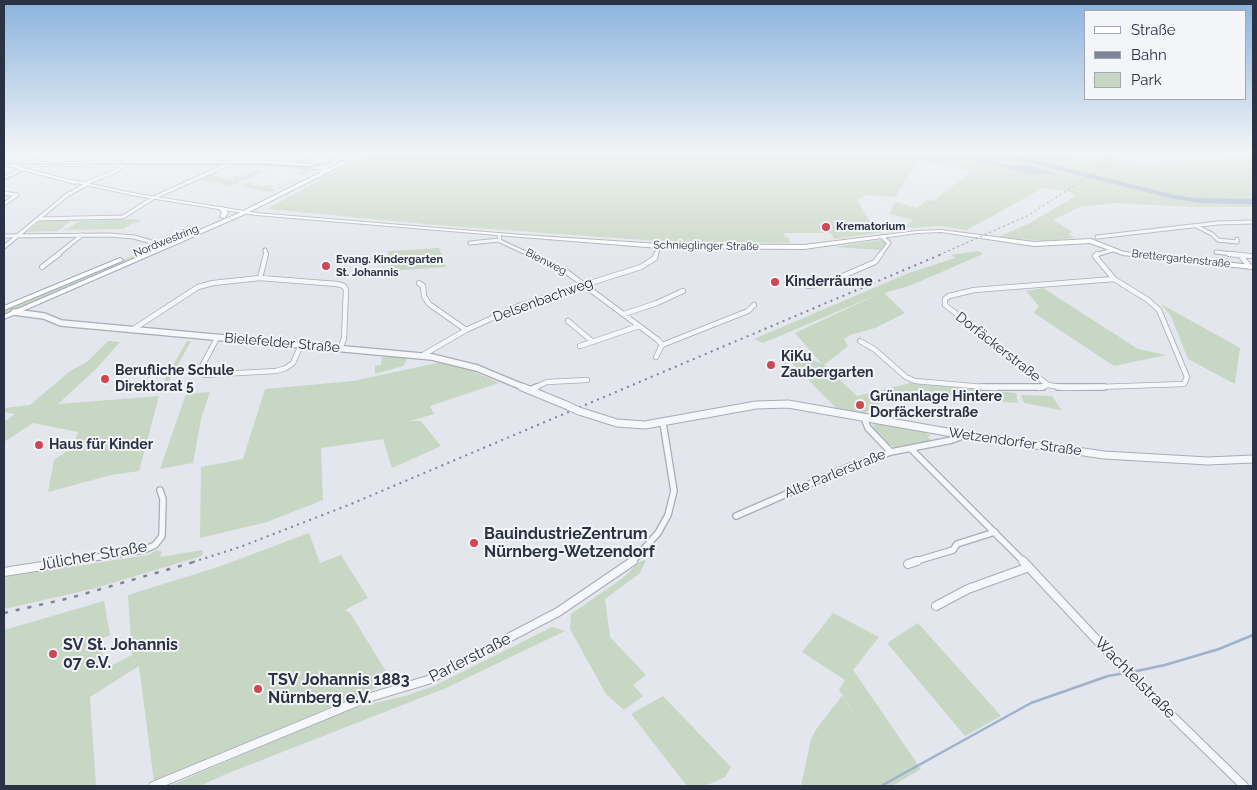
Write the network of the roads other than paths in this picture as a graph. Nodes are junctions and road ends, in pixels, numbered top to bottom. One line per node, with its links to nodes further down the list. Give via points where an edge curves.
1 (77, 189): 13 (street)
2 (109, 189): 7 (main road, Schnieglinger Straße)
3 (173, 189): 7 (street)
4 (286, 189): 11 (main road, Nordwestring)
5 (289, 189): 11 (main road, Nordwestring)
6 (4, 193): 8 (street, via 17,195)
7 (153, 198): 9 (main road, Schnieglinger Straße); 13 (street, via 123,217)
8 (4, 204)
9 (202, 204): 10 (main road, Schnieglinger Straße); 11 (main road, Schnieglinger Straße)
10 (222, 208): 11 (main road, Schnieglinger Straße); 12 (main road, via 226,212)
11 (245, 210): 12 (main road, Nordwestring); 19 (main road, Schnieglinger Straße); 24 (main road, Nordwestring)
12 (223, 218): 24 (main road, Nordwestring)
13 (38, 219): 18 (street)
14 (1253, 222): 15 (street)
15 (1195, 226): 21 (street); 22 (street, via 1218,240 1237,242)
16 (83, 234): 18 (street); 24 (street, via 119,236); 32 (street)
17 (4, 236): 18 (street)
18 (18, 236): 26 (street)
19 (499, 237): 23 (street, Bienweg); 25 (main road, Schnieglinger Straße); 37 (street, Bienweg, via 556,264)
20 (882, 237): 25 (main road, Schnieglinger Straße, via 808,247); 28 (main road, Schnieglinger Straße, via 941,231 1034,244 1091,241); 38 (street, via 889,243 875,262 824,284)
21 (1098, 237)
22 (1237, 239)
23 (470, 243)
24 (162, 245): 41 (main road, Nordwestring); 42 (main road, Nordwestring)
25 (659, 246): 37 (street, Delsenbachweg, via 655,258 641,267)
26 (4, 247)
27 (265, 250): 34 (street)
28 (1112, 250): 33 (main road, Brettergartenstraße); 35 (street, Dorfäckerstraße, via 1095,254)
29 (1216, 252): 30 (street, Brettergartenstraße)
30 (1240, 255): 31 (street, Brettergartenstraße); 33 (street, Brettergartenstraße)
31 (1250, 256)
32 (42, 266)
33 (1252, 267)
34 (260, 278): 47 (street, via 198,287); 55 (street, via 344,286 344,339)
35 (1114, 278): 59 (street, Dorfäckerstraße, via 1159,310 1187,377 1186,382 1180,386 1066,388); 59 (street, Dorfäckerstraße, via 974,290 945,299 947,306)
36 (420, 283): 48 (street, via 429,304)
37 (584, 284): 43 (street, Bienweg); 48 (street, Delsenbachweg, via 521,305)
38 (808, 286)
39 (683, 291): 43 (street)
40 (754, 305): 53 (street, via 748,311)
41 (4, 308)
42 (14, 312): 44 (main road, Nordwestring); 47 (street, Bielefelder Straße, via 44,316 64,323)
43 (624, 314): 46 (street, Bienweg)
44 (4, 317)
45 (568, 321): 51 (street)
46 (639, 326): 51 (street); 53 (street, Bienweg)
47 (132, 330): 49 (street, Bielefelder Straße)
48 (466, 330): 56 (street, Delsenbachweg)
49 (217, 338): 52 (street, Bielefelder Straße); 52 (street, via 200,370 203,375 281,370 293,363)
50 (860, 341): 59 (street, via 906,377 915,380 997,388 1039,388)
51 (593, 342): 54 (street)
52 (301, 344): 55 (street, Bielefelder Straße)
53 (662, 345): 57 (street)
54 (580, 346)
55 (340, 348): 56 (street, Bielefelder Straße)
56 (423, 355): 60 (street, Bielefelder Straße, via 469,365)
57 (656, 357)
58 (587, 380): 60 (street, via 547,382)
59 (1048, 384)
60 (530, 390): 61 (street, Bielefelder Straße)
61 (545, 396): 63 (street, Wetzendorfer Straße, bridge, via 617,423)
62 (864, 418): 63 (street, Wetzendorfer Straße, via 797,405 770,404); 64 (street, Wetzendorfer Straße); 66 (street, via 868,428)
63 (664, 423): 75 (street, Parlerstraße, via 674,491 668,515 658,533 635,560 558,612 428,680 364,699)
64 (967, 435): 65 (street, Alte Parlerstraße); 67 (street, Wetzendorfer Straße, via 1133,457)
65 (911, 449): 66 (street, Alte Parlerstraße); 70 (street, Wachtelstraße)
66 (891, 452): 69 (street, Alte Parlerstraße)
67 (1253, 459)
68 (160, 490): 73 (street, Jülicher Straße, via 163,499 162,536 155,545 144,550)
69 (736, 516)
70 (994, 532): 71 (street, via 957,544 953,550); 72 (street, Wachtelstraße)
71 (908, 564)
72 (1029, 567): 74 (street, via 968,589); 76 (street, Wachtelstraße, via 1123,668)
73 (4, 572)
74 (936, 606)
75 (153, 786)
76 (1244, 786)

